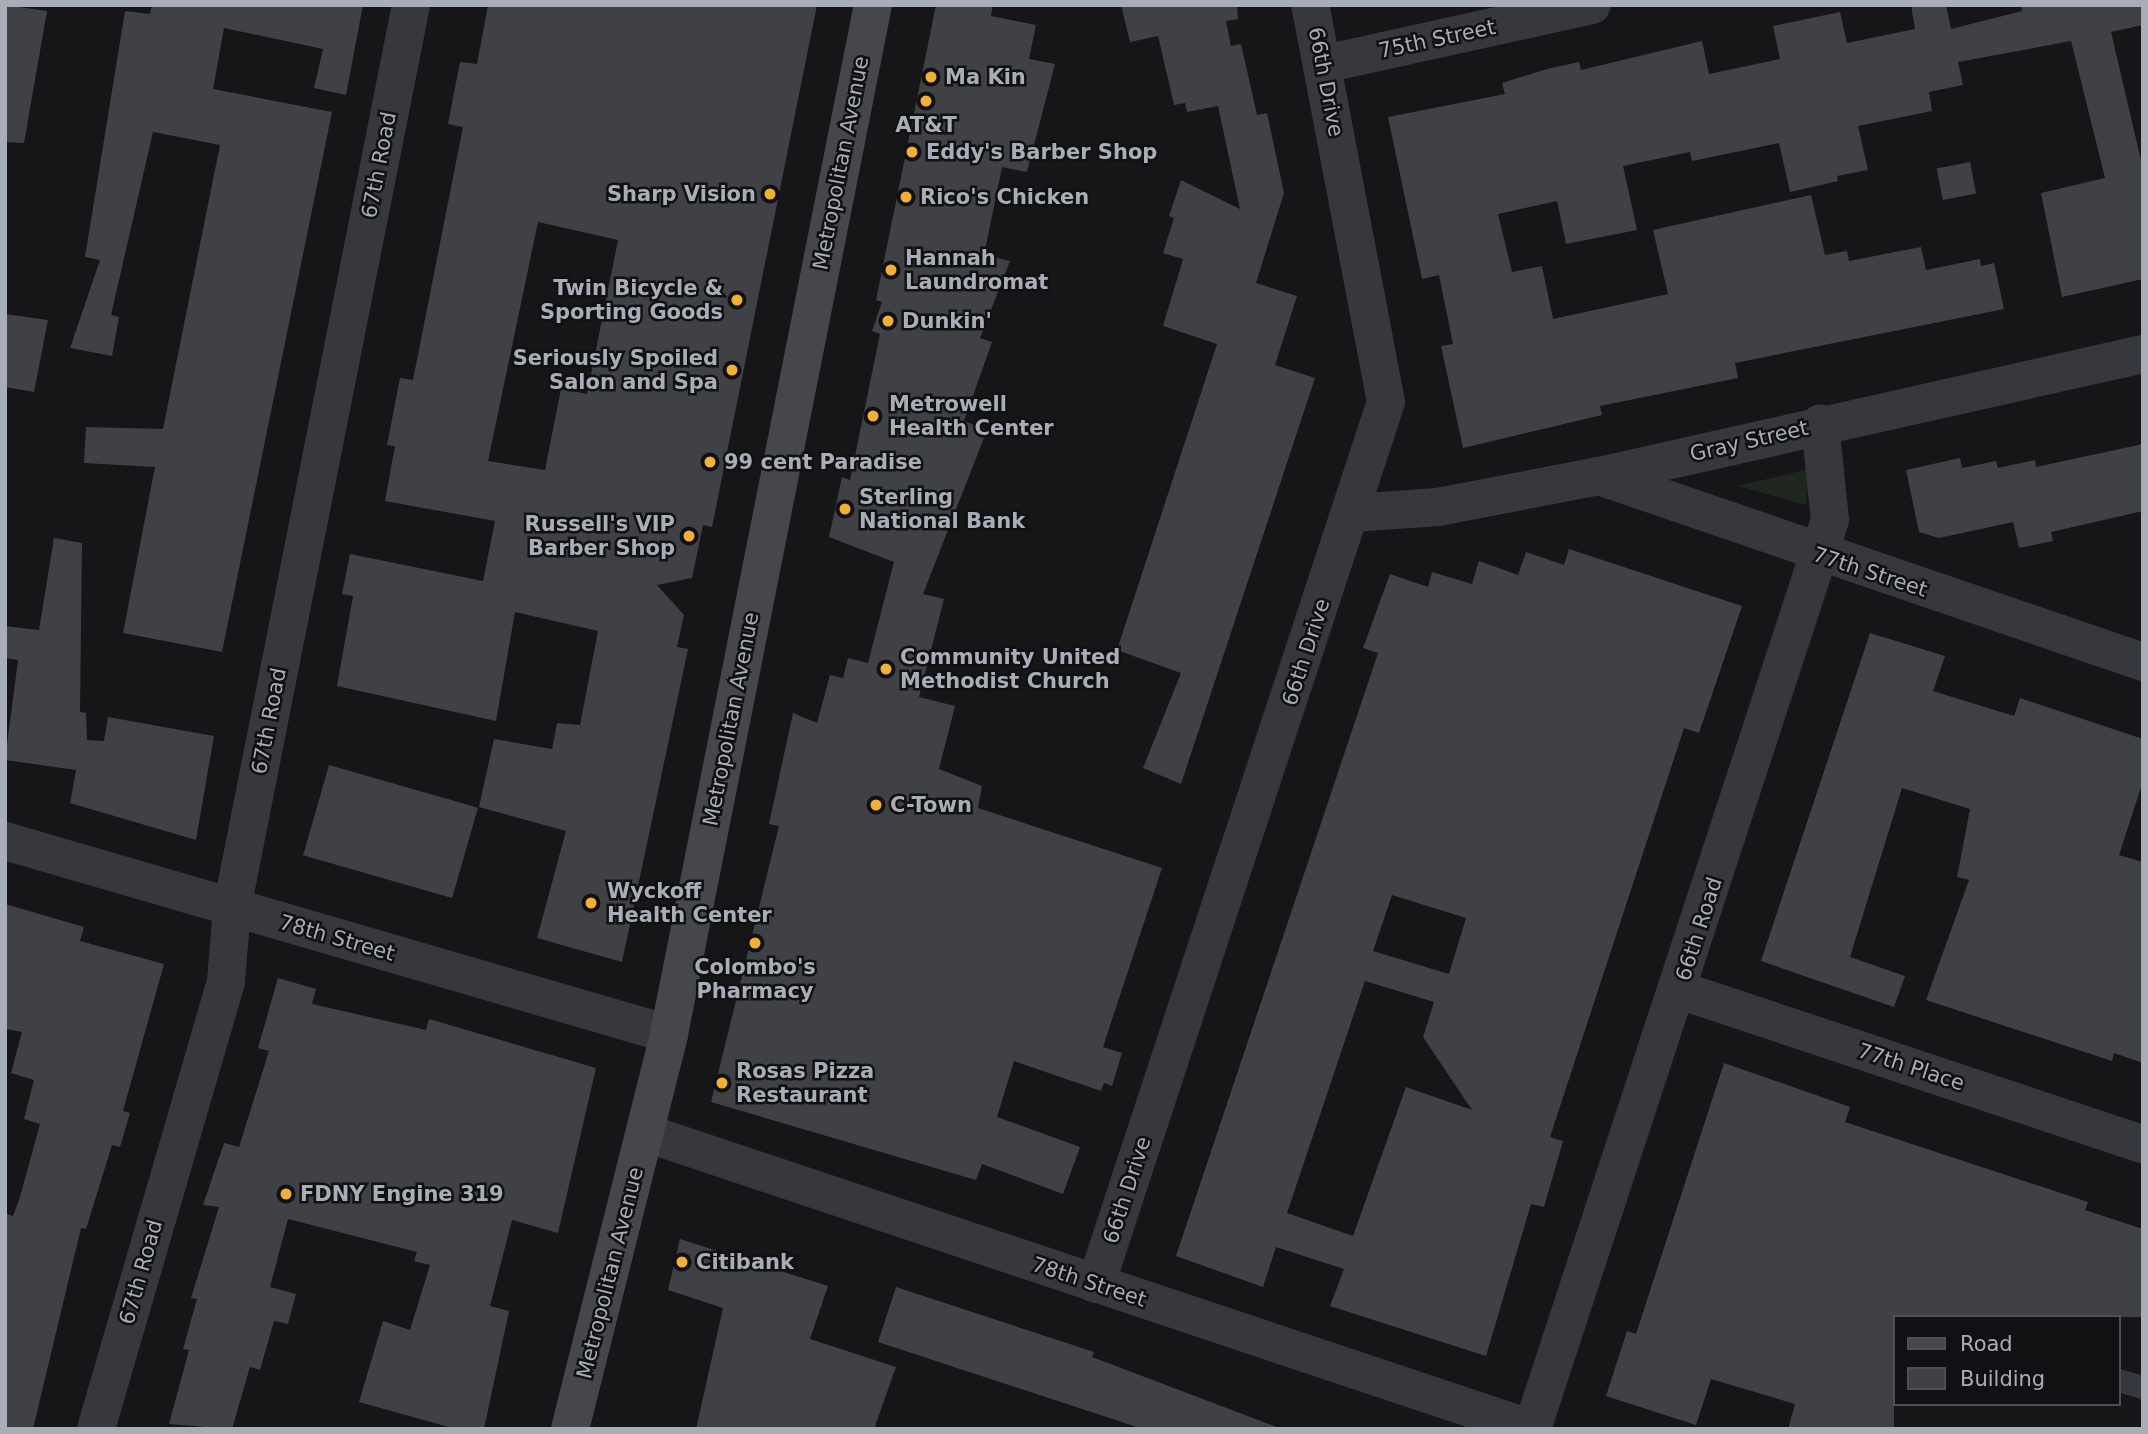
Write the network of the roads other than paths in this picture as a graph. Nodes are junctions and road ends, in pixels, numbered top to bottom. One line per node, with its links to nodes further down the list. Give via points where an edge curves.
1 (411, 5): 13 (street, 67th Road)
2 (873, 5): 15 (main road, Metropolitan Avenue)
3 (1310, 5): 5 (street, 66th Drive)
4 (1592, 5): 5 (street, 75th Street)
5 (1324, 64): 9 (street, 66th Drive, via 1386,402)
6 (2143, 354): 7 (street, Gray Street)
7 (1820, 424): 8 (street, Gray Street); 10 (street, 66th Road, via 1833,509)
8 (1599, 476): 9 (street, Gray Street, via 1438,507); 10 (street, 77th Street)
9 (1353, 513): 18 (street, 66th Drive)
10 (1819, 556): 11 (street, 77th Street); 14 (street, 66th Road)
11 (2143, 662)
12 (5, 841): 13 (street, 78th Street)
13 (232, 908): 15 (street, 78th Street); 21 (street, 67th Road, via 226,981)
14 (1679, 990): 17 (street, 77th Place); 23 (street, 66th Road)
15 (668, 1034): 16 (main road, Metropolitan Avenue)
16 (646, 1133): 18 (street, 78th Street); 22 (main road, Metropolitan Avenue)
17 (2143, 1144)
18 (1096, 1284): 23 (street, 78th Street)
19 (2120, 1381): 20 (lane)
20 (2143, 1387)
21 (96, 1429)
22 (570, 1429)
23 (1532, 1429)

